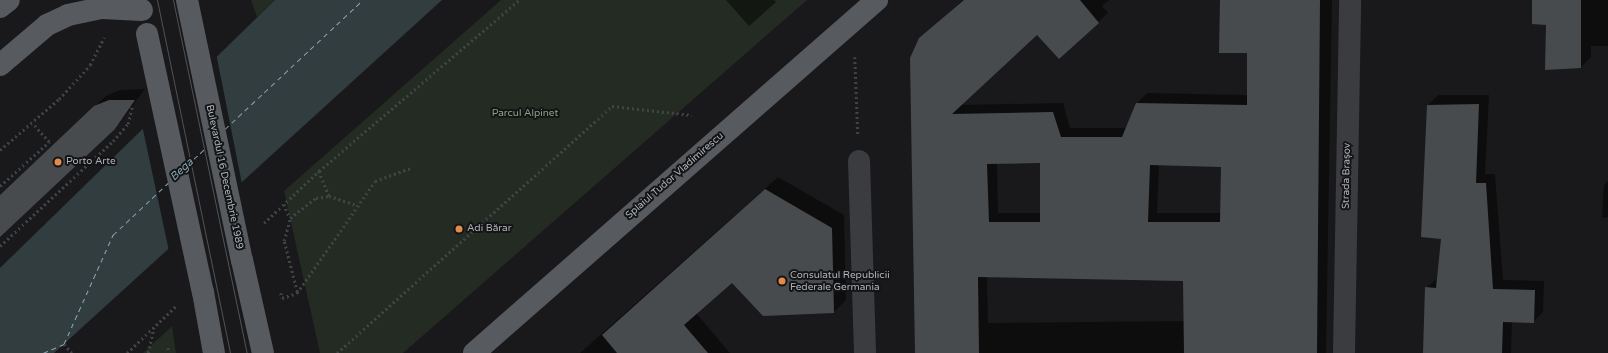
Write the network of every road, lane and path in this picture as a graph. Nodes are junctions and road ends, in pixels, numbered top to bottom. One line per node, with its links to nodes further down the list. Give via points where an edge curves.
1 (9, 0): 7 (main road)
2 (187, 0): 36 (main road, Bulevardul 16 Decembrie 1989, bridge)
3 (519, 0): 17 (path)
4 (877, 0): 38 (main road, Splaiul Tudor Vladimirescu)
5 (1350, 0): 40 (street, Strada Brașov)
6 (142, 5): 10 (main road, via 102,8 68,15 47,25); 35 (main road, bridge)
7 (0, 7)
8 (106, 33): 13 (path, via 90,65)
9 (855, 57): 15 (path)
10 (0, 65)
11 (132, 98): 24 (path, via 128,124 113,141)
12 (691, 114): 37 (path, via 612,106)
13 (32, 123): 14 (path); 18 (path, via 49,142)
14 (0, 150)
15 (859, 161): 39 (street)
16 (411, 168): 21 (path, via 375,181)
17 (319, 171): 19 (path); 20 (path)
18 (0, 186)
19 (329, 196): 21 (path); 22 (path, via 316,198)
20 (284, 204): 22 (path); 23 (path)
21 (357, 205): 25 (path)
22 (290, 218): 25 (path, via 284,241)
23 (261, 226)
24 (0, 246)
25 (297, 293): 26 (path)
26 (282, 298)
27 (182, 301): 28 (path)
28 (154, 328): 32 (path); 33 (path)
29 (64, 344): 31 (path)
30 (168, 348): 34 (path)
31 (72, 353)
32 (127, 353)
33 (148, 353)
34 (169, 353)
35 (214, 353)
36 (262, 353)
37 (337, 353)
38 (474, 353)
39 (865, 353)
40 (1344, 353)

